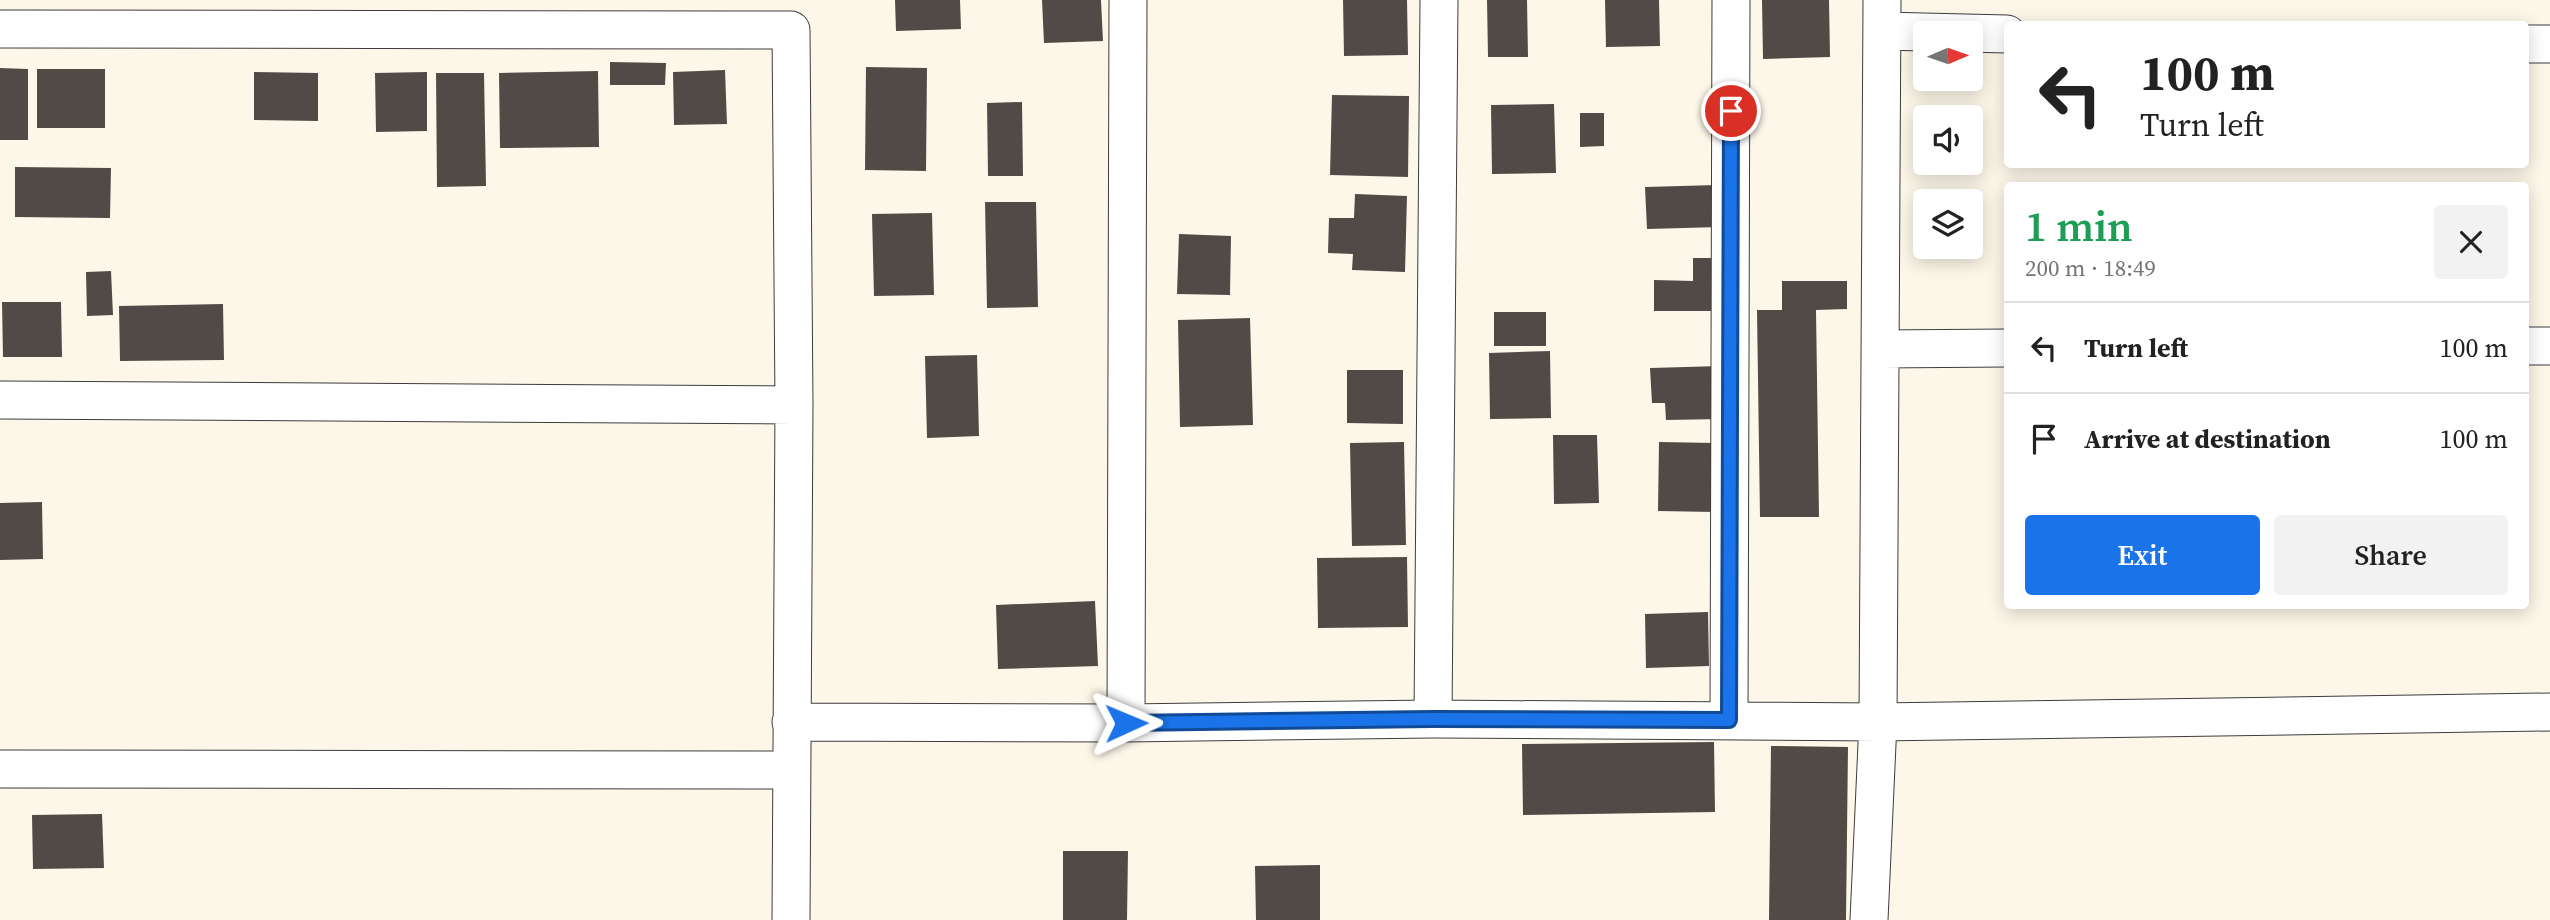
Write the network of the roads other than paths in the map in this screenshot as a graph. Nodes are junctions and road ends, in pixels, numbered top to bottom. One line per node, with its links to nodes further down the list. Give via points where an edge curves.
1 (1128, 0): 21 (street)
2 (1439, 0): 17 (street)
3 (1731, 0): 18 (street)
4 (791, 15): 6 (street); 15 (street)
5 (1882, 16): 7 (street); 13 (street)
6 (0, 29)
7 (2004, 34)
8 (2529, 44): 9 (street)
9 (2550, 44)
10 (2529, 346): 11 (street)
11 (2550, 346)
12 (2004, 348): 13 (street)
13 (1880, 349): 20 (street)
14 (0, 400): 15 (street)
15 (794, 405): 19 (street)
16 (2550, 712): 20 (street)
17 (1433, 719): 18 (street); 21 (street)
18 (1729, 720): 20 (street)
19 (791, 722): 21 (street); 23 (street)
20 (1878, 722): 25 (street)
21 (1126, 723)
22 (0, 769): 23 (street)
23 (790, 771): 24 (street)
24 (791, 920)
25 (1869, 920)

